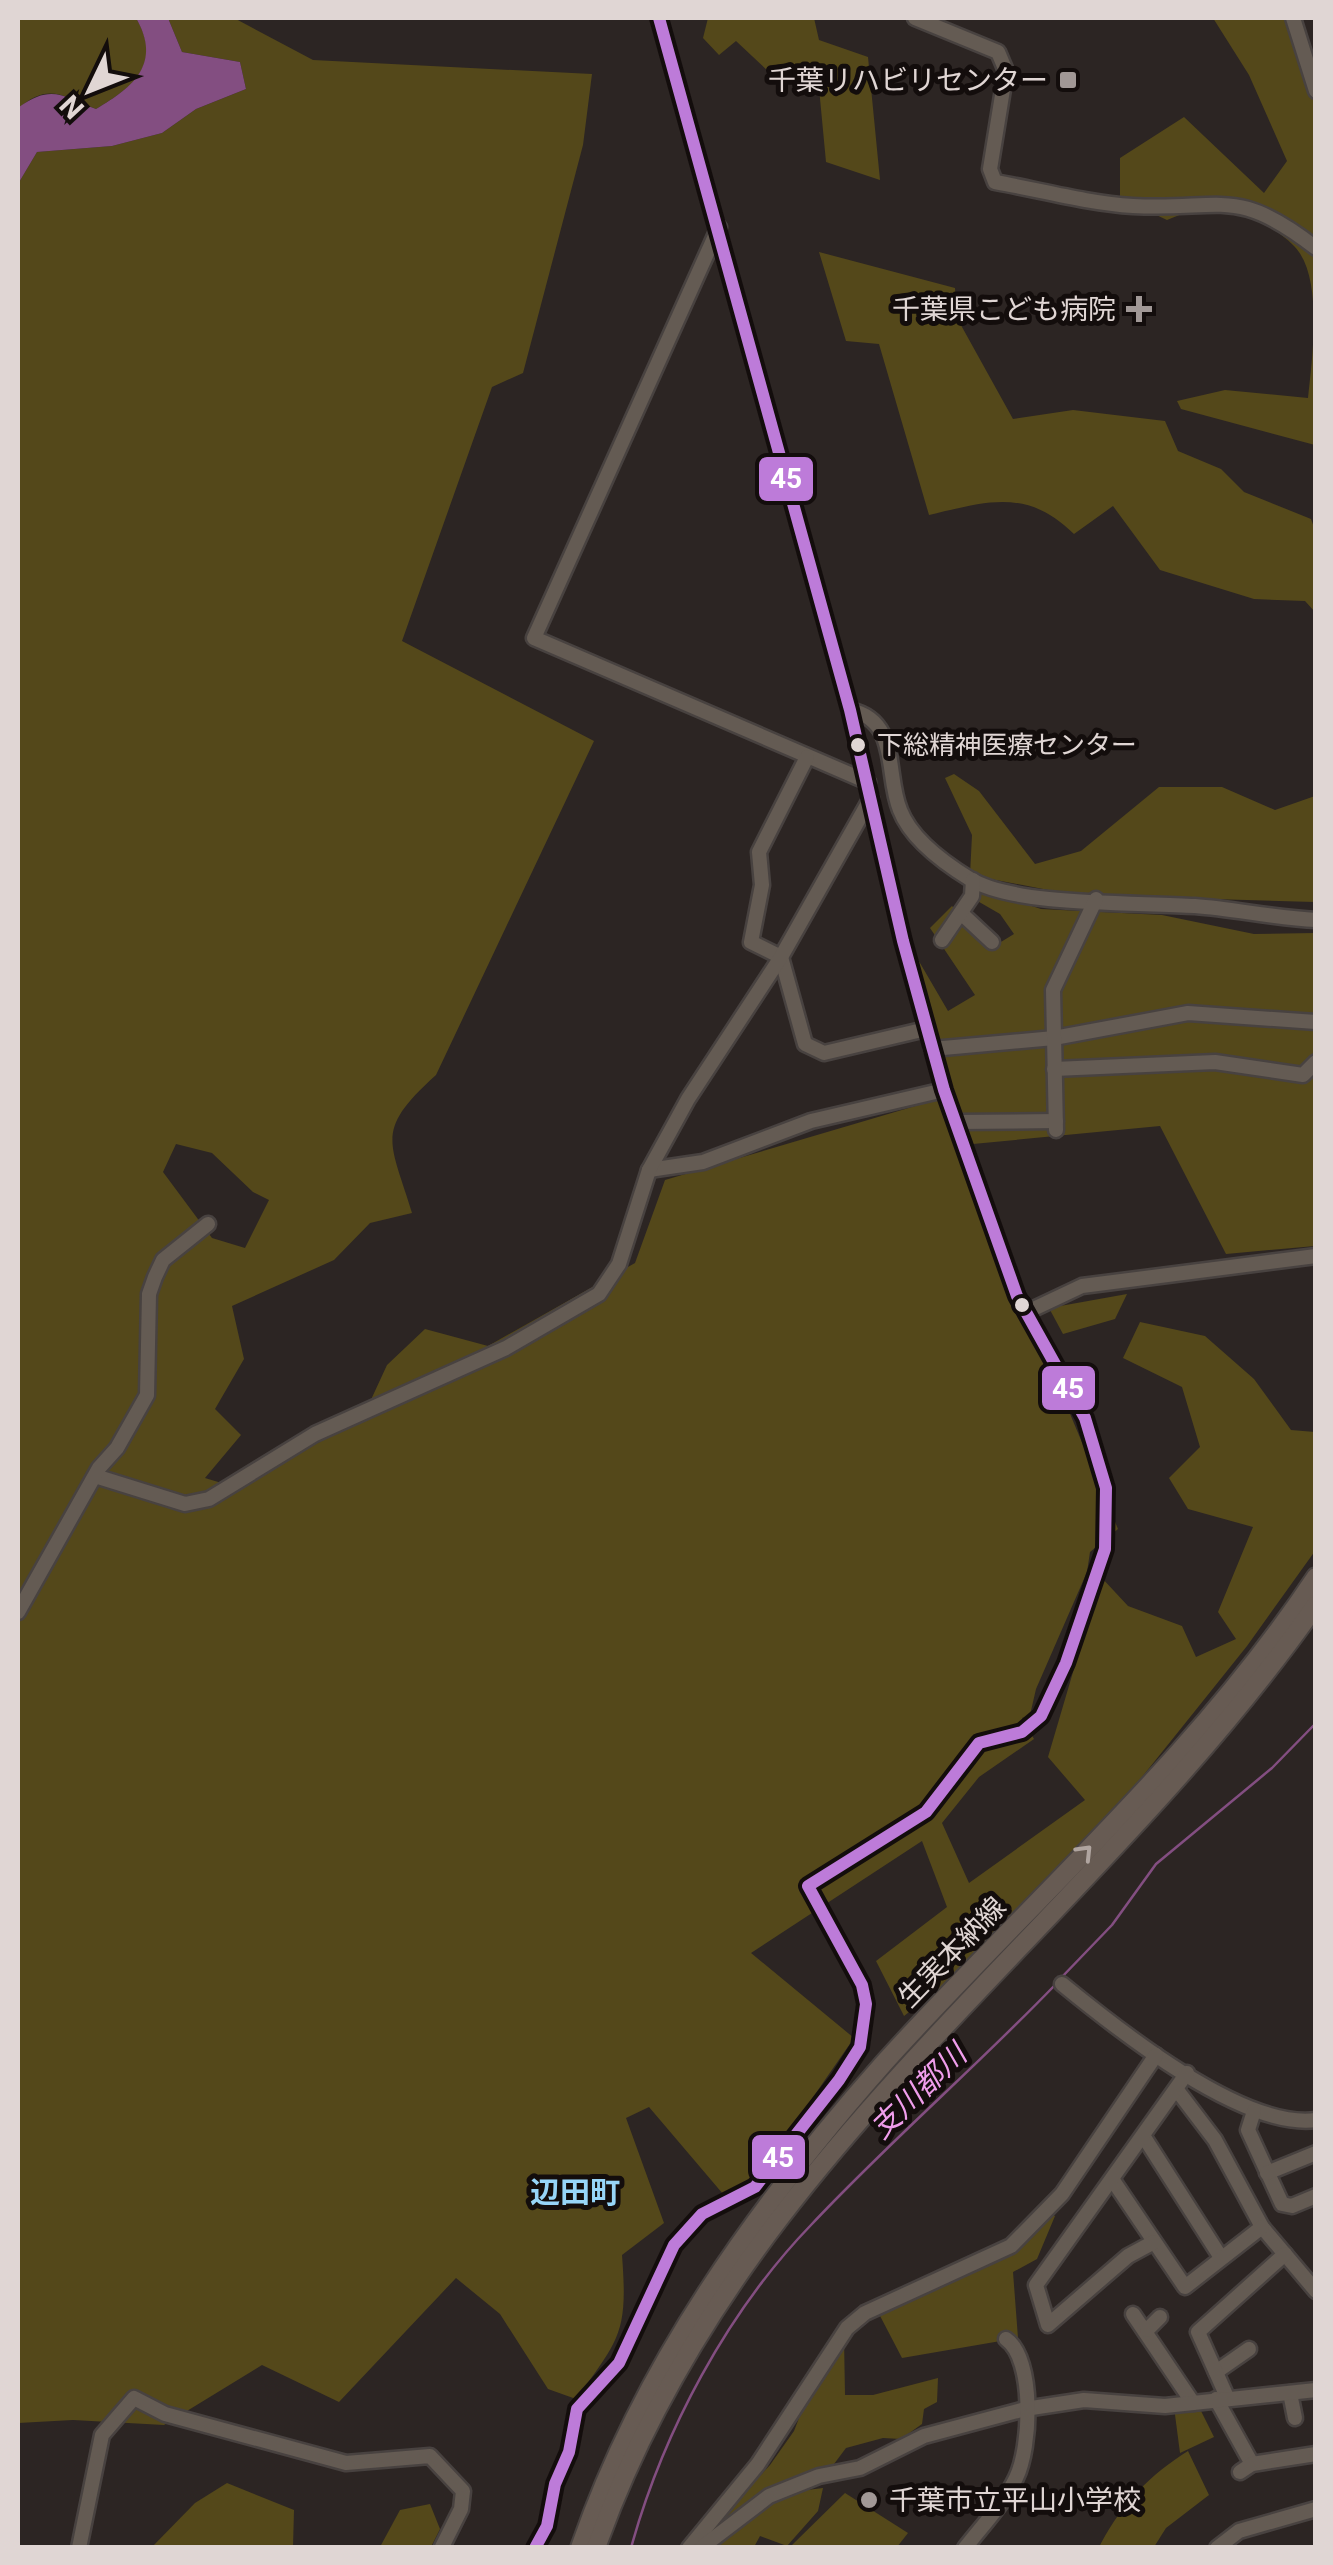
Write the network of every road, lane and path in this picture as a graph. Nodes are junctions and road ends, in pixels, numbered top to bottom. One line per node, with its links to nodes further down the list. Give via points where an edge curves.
1 (659, 18): 5 (street)
2 (915, 18): 6 (street, via 998,52 1006,72 990,169 995,182 1121,205 1220,202 1259,208)
3 (1293, 18): 4 (street)
4 (1316, 91)
5 (720, 227): 7 (street); 8 (street, via 534,638)
6 (1316, 248)
7 (850, 710): 9 (street); 11 (street, via 877,723 900,812 914,832)
8 (807, 756): 9 (street); 17 (street, via 758,862 762,885 752,942)
9 (868, 782): 10 (street)
10 (872, 798): 17 (street); 19 (street)
11 (972, 880): 12 (street, via 1027,895); 13 (street)
12 (1096, 899): 14 (street); 20 (street, via 1053,990)
13 (962, 914): 15 (street); 16 (street)
14 (1316, 920)
15 (942, 940)
16 (992, 942)
17 (781, 958): 19 (street, via 805,1044 824,1053); 26 (street)
18 (1316, 1022): 20 (street, via 1188,1013)
19 (926, 1029): 21 (street)
20 (1054, 1038): 21 (street); 23 (street)
21 (932, 1049): 24 (street)
22 (1316, 1062): 23 (street, via 1303,1075 1288,1076 1216,1062)
23 (1054, 1069): 25 (street, via 1056,1126)
24 (944, 1090): 25 (street); 26 (street, via 811,1121 704,1162)
25 (956, 1122): 29 (street)
26 (650, 1170): 30 (street, via 619,1264 580,1308 315,1434 209,1499 185,1504)
27 (208, 1224): 30 (street, via 162,1260 149,1294 147,1395)
28 (1316, 1256): 29 (street, via 1082,1286)
29 (1027, 1312): 67 (street, via 1085,1418 1106,1488 1105,1549 1066,1664 1031,1728 978,1743 926,1812 808,1886 862,1985 860,2047 755,2186 702,2214 674,2246 619,2363 577,2409 570,2452)
30 (95, 1476): 33 (street)
31 (1316, 1577): 68 (main road, 生実本納線, one-way to 31, via 610,2468 657,2375 791,2176 884,2064 1216,1710)
32 (1316, 1605): 69 (main road, 生実本納線, via 1198,1754 818,2166 667,2388)
33 (18, 1612)
34 (1062, 1984): 35 (street)
35 (1156, 2055): 36 (street); 70 (street, via 1062,2194 1010,2246 865,2313 847,2328 758,2464)
36 (1187, 2073): 37 (street); 38 (street)
37 (1176, 2090): 40 (street); 45 (street, via 1215,2140)
38 (1254, 2110): 39 (street, via 1294,2122); 42 (street, via 1248,2130)
39 (1316, 2120)
40 (1144, 2136): 43 (street); 48 (street)
41 (1316, 2153): 42 (street)
42 (1267, 2174): 44 (street, via 1282,2204)
43 (1112, 2179): 46 (street); 46 (street, via 1036,2286 1048,2326 1128,2256)
44 (1316, 2196)
45 (1262, 2226): 47 (street); 48 (street)
46 (1154, 2242): 48 (street, via 1185,2287)
47 (1285, 2254): 49 (street); 55 (street, via 1198,2332)
48 (1220, 2256)
49 (1316, 2291)
50 (1133, 2314): 52 (street)
51 (1160, 2317): 52 (street)
52 (1147, 2330): 59 (street)
53 (1006, 2340): 60 (street, via 1017,2347 1027,2371)
54 (1248, 2349): 55 (street)
55 (1216, 2372): 58 (street)
56 (1316, 2390): 57 (street)
57 (1290, 2393): 58 (street); 61 (street)
58 (1222, 2398): 59 (street); 62 (street, via 1246,2468)
59 (1193, 2404): 60 (street, via 1084,2400)
60 (1025, 2409): 65 (street, via 1018,2475); 71 (street, via 924,2436 860,2468 769,2496)
61 (1295, 2418)
62 (1316, 2454)
63 (1316, 2510): 72 (street, via 1239,2531)
64 (439, 2546): 66 (street, via 463,2491 430,2456 346,2464 165,2414 134,2398 102,2436)
65 (967, 2547)
66 (79, 2548)
67 (535, 2548)
68 (580, 2548)
69 (596, 2548)
70 (689, 2548)
71 (701, 2548)
72 (1218, 2548)

